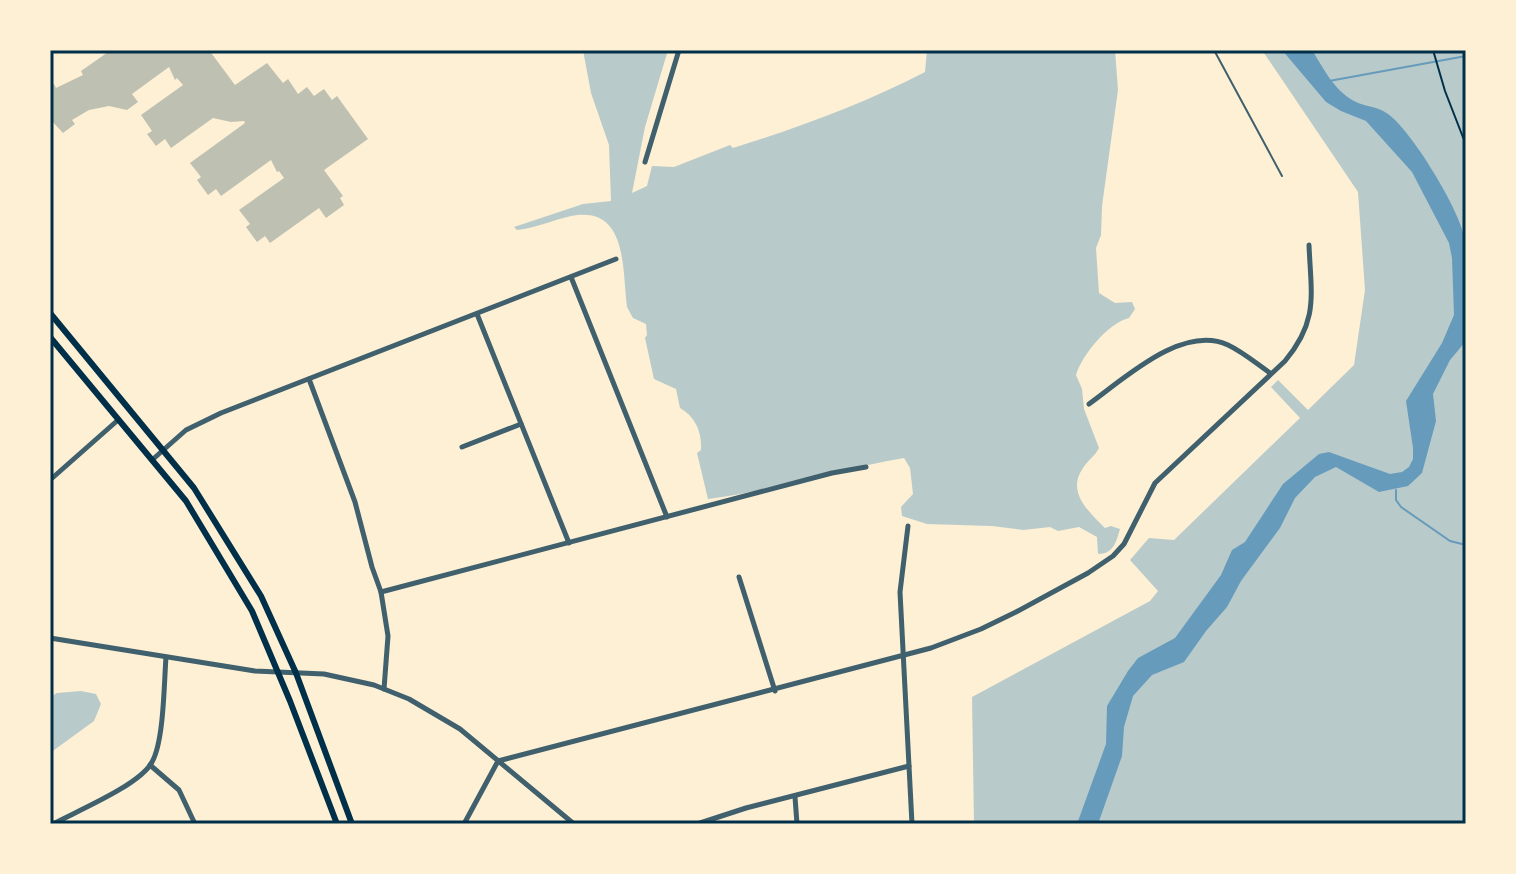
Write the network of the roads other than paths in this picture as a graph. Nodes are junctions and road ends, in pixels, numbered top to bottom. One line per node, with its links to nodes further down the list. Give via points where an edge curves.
1 (679, 50): 3 (street)
2 (1214, 50): 4 (lane)
3 (645, 162)
4 (1282, 176)
5 (1309, 245): 11 (street, via 1308,325 1293,352)
6 (616, 259): 7 (street)
7 (571, 277): 9 (street); 21 (street)
8 (50, 313): 17 (main road)
9 (477, 314): 12 (street); 15 (street)
10 (50, 337): 14 (main road)
11 (1270, 373): 13 (street, via 1227,344 1185,343); 27 (street, via 1155,483 1113,556 981,629)
12 (309, 379): 17 (street, via 194,426); 25 (street, via 355,502)
13 (1089, 404)
14 (118, 420): 18 (main road); 20 (street)
15 (521, 424): 16 (street); 23 (street)
16 (462, 447)
17 (163, 450): 18 (street); 30 (main road, via 249,576)
18 (152, 460): 29 (main road, via 186,501 252,611)
19 (866, 467): 21 (street)
20 (50, 480)
21 (667, 517): 23 (street)
22 (908, 526): 27 (street, via 900,580)
23 (569, 543): 25 (street)
24 (739, 577): 32 (street)
25 (381, 592): 31 (street, via 388,647)
26 (50, 638): 28 (street)
27 (903, 656): 32 (street); 35 (street)
28 (166, 657): 29 (street); 34 (street, via 157,751)
29 (279, 673): 30 (street); 39 (main road)
30 (296, 673): 31 (street, via 344,677); 40 (main road)
31 (384, 689): 33 (street, via 443,718)
32 (775, 691): 33 (street)
33 (498, 761): 41 (street); 42 (street)
34 (150, 765): 37 (street, via 133,782); 38 (street, via 179,790)
35 (909, 766): 36 (street); 45 (street)
36 (795, 797): 43 (street); 44 (street)
37 (53, 824)
38 (195, 824)
39 (337, 824)
40 (352, 824)
41 (464, 824)
42 (574, 824)
43 (697, 824)
44 (797, 824)
45 (912, 824)

